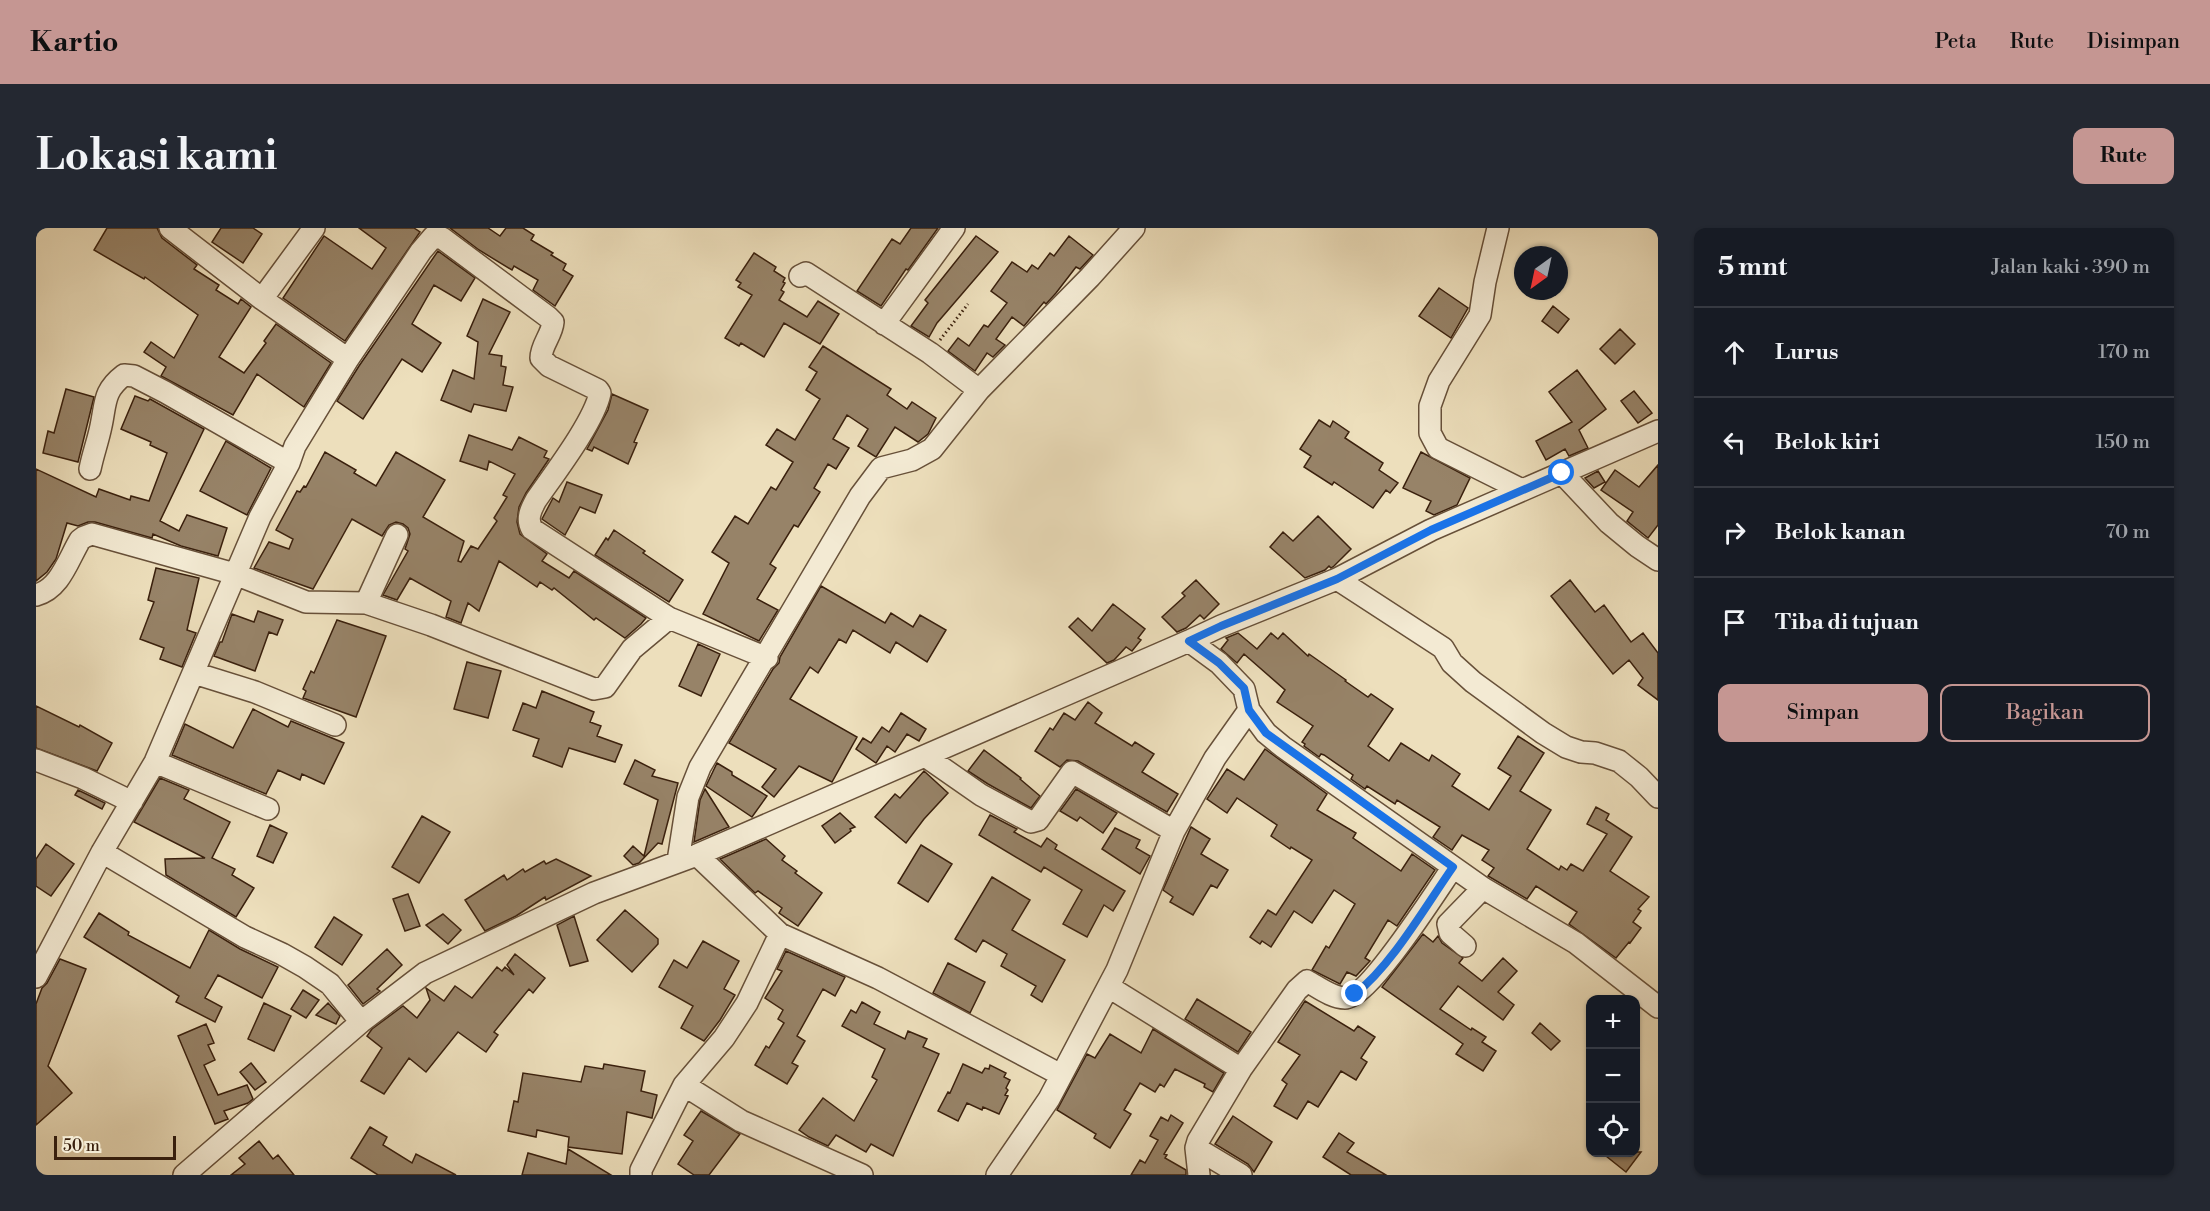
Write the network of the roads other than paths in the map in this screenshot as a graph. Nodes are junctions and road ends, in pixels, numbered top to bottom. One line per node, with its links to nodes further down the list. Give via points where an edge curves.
1 (170, 228): 7 (street)
2 (314, 228): 7 (street)
3 (954, 228): 8 (street)
4 (1134, 228): 10 (street)
5 (1498, 228): 15 (street, via 1480,315 1439,381 1430,406 1430,433 1438,448)
6 (800, 276): 8 (street, via 806,273 815,278)
7 (262, 298): 9 (street)
8 (884, 324): 10 (street)
9 (348, 359): 12 (street); 22 (street, via 421,251 436,236 548,317 553,328 541,358 549,366 598,390 599,395 586,425 536,500 530,512 530,525)
10 (980, 390): 24 (street, via 932,449 912,460 881,468 860,496)
11 (1658, 431): 14 (street)
12 (289, 463): 13 (street, via 165,392 124,375 114,382 106,397); 18 (street)
13 (90, 469)
14 (1562, 473): 15 (street); 17 (street, via 1609,524)
15 (1522, 490): 19 (street, via 1431,530)
16 (397, 535): 21 (street)
17 (1658, 560)
18 (235, 574): 20 (street, via 92,534 80,540 53,585); 21 (street, via 306,602); 25 (street)
19 (1337, 579): 23 (street); 31 (street, via 1443,648 1452,663 1473,682 1543,733 1566,747 1619,761)
20 (36, 595)
21 (366, 603): 22 (street, via 594,689 605,687 632,649)
22 (669, 618): 24 (street)
23 (1189, 641): 26 (street, via 1244,688); 28 (street)
24 (767, 658): 36 (street, via 700,768 688,796)
25 (194, 673): 27 (street, via 255,692); 30 (street)
26 (1249, 710): 34 (street, via 1215,758); 37 (street, via 1266,733 1283,747)
27 (335, 725)
28 (925, 756): 34 (street, via 981,795 1031,822 1038,820 1072,772); 36 (street)
29 (36, 760): 32 (street)
30 (155, 762): 32 (street); 33 (street)
31 (1658, 797)
32 (132, 802): 35 (street)
33 (268, 809)
34 (1174, 831): 42 (street)
35 (102, 852): 41 (street); 44 (street, via 245,937 305,967 330,984)
36 (688, 858): 39 (street); 44 (street, via 594,892 424,973)
37 (1453, 867): 38 (street); 45 (street, via 1368,984 1346,998 1307,981)
38 (1482, 888): 40 (street, via 1448,924 1450,933); 43 (street, via 1576,944)
39 (780, 934): 46 (street, via 878,978); 47 (street, via 747,1003 724,1038)
40 (1465, 946)
41 (36, 976)
42 (1109, 987): 45 (street); 46 (street)
43 (1658, 1007)
44 (361, 1022): 49 (street)
45 (1241, 1069): 48 (street)
46 (1061, 1075): 52 (street)
47 (684, 1085): 50 (street); 51 (street, via 741,1121)
48 (1196, 1148): 53 (street); 54 (street)
49 (184, 1175)
50 (641, 1175)
51 (862, 1175)
52 (997, 1175)
53 (1199, 1175)
54 (1241, 1175)

